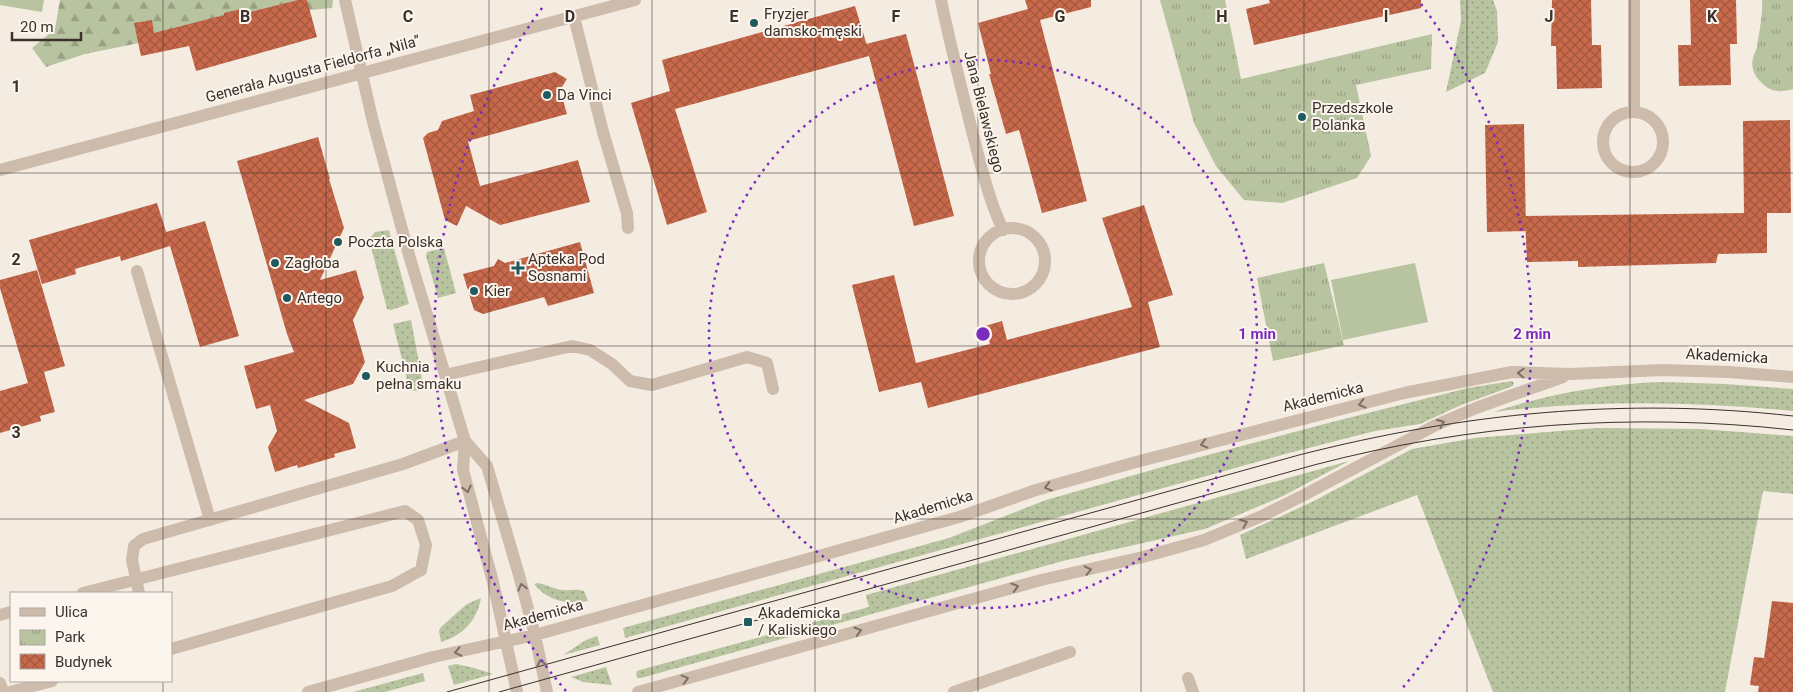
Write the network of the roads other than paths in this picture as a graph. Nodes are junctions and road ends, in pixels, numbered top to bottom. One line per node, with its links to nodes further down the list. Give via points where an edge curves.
1 (345, 0): 6 (street)
2 (636, 0): 5 (street, Generała Augusta Fieldorfa „Nila”)
3 (941, 0): 10 (street, Jana Bielawskiego, via 984,179)
4 (1634, 0): 7 (street)
5 (574, 17): 6 (street, Generała Augusta Fieldorfa „Nila”); 9 (street, via 603,132 628,213)
6 (363, 72): 8 (street, Generała Augusta Fieldorfa „Nila”); 13 (street, via 373,122)
7 (1634, 112): 7 (street, via 1616,116 1602,137 1606,158 1621,170 1631,172 1651,167 1662,152 1664,142 1656,122 1641,112)
8 (0, 170)
9 (628, 228)
10 (1003, 230): 10 (street, via 984,244 980,267 992,288 1016,294 1037,283 1046,261 1037,239 1015,228)
11 (137, 271): 17 (street)
12 (1570, 374): 14 (street, Akademicka, via 1662,370); 21 (street, Akademicka, one-way to 21, via 1512,372 1404,393 1250,431 1036,490 959,518); 33 (street, Akademicka, one-way to 12, via 1040,580 1204,540 1262,516 1436,425)
13 (445, 375): 15 (street, via 572,346 590,350 630,381 652,384 747,357 767,363); 16 (street)
14 (1793, 376)
15 (773, 389)
16 (465, 441): 17 (street, via 403,464); 21 (street, one-way to 16, via 487,466); 22 (street, one-way to 22, via 463,470)
17 (210, 520): 18 (street, via 143,539 134,546)
18 (135, 580): 19 (street); 20 (street); 23 (street, via 405,511 418,520 426,546 421,570 392,586)
19 (87, 592)
20 (139, 592)
21 (535, 635): 22 (street, Akademicka); 32 (street, one-way to 21)
22 (506, 642): 30 (street, Akademicka, one-way to 30, via 433,657); 31 (street)
23 (172, 649)
24 (1070, 652): 34 (street)
25 (1188, 678): 35 (street)
26 (48, 682): 29 (street)
27 (0, 683): 28 (street)
28 (3, 692)
29 (10, 692)
30 (308, 692)
31 (517, 692)
32 (547, 692)
33 (638, 692)
34 (954, 692)
35 (1193, 692)

